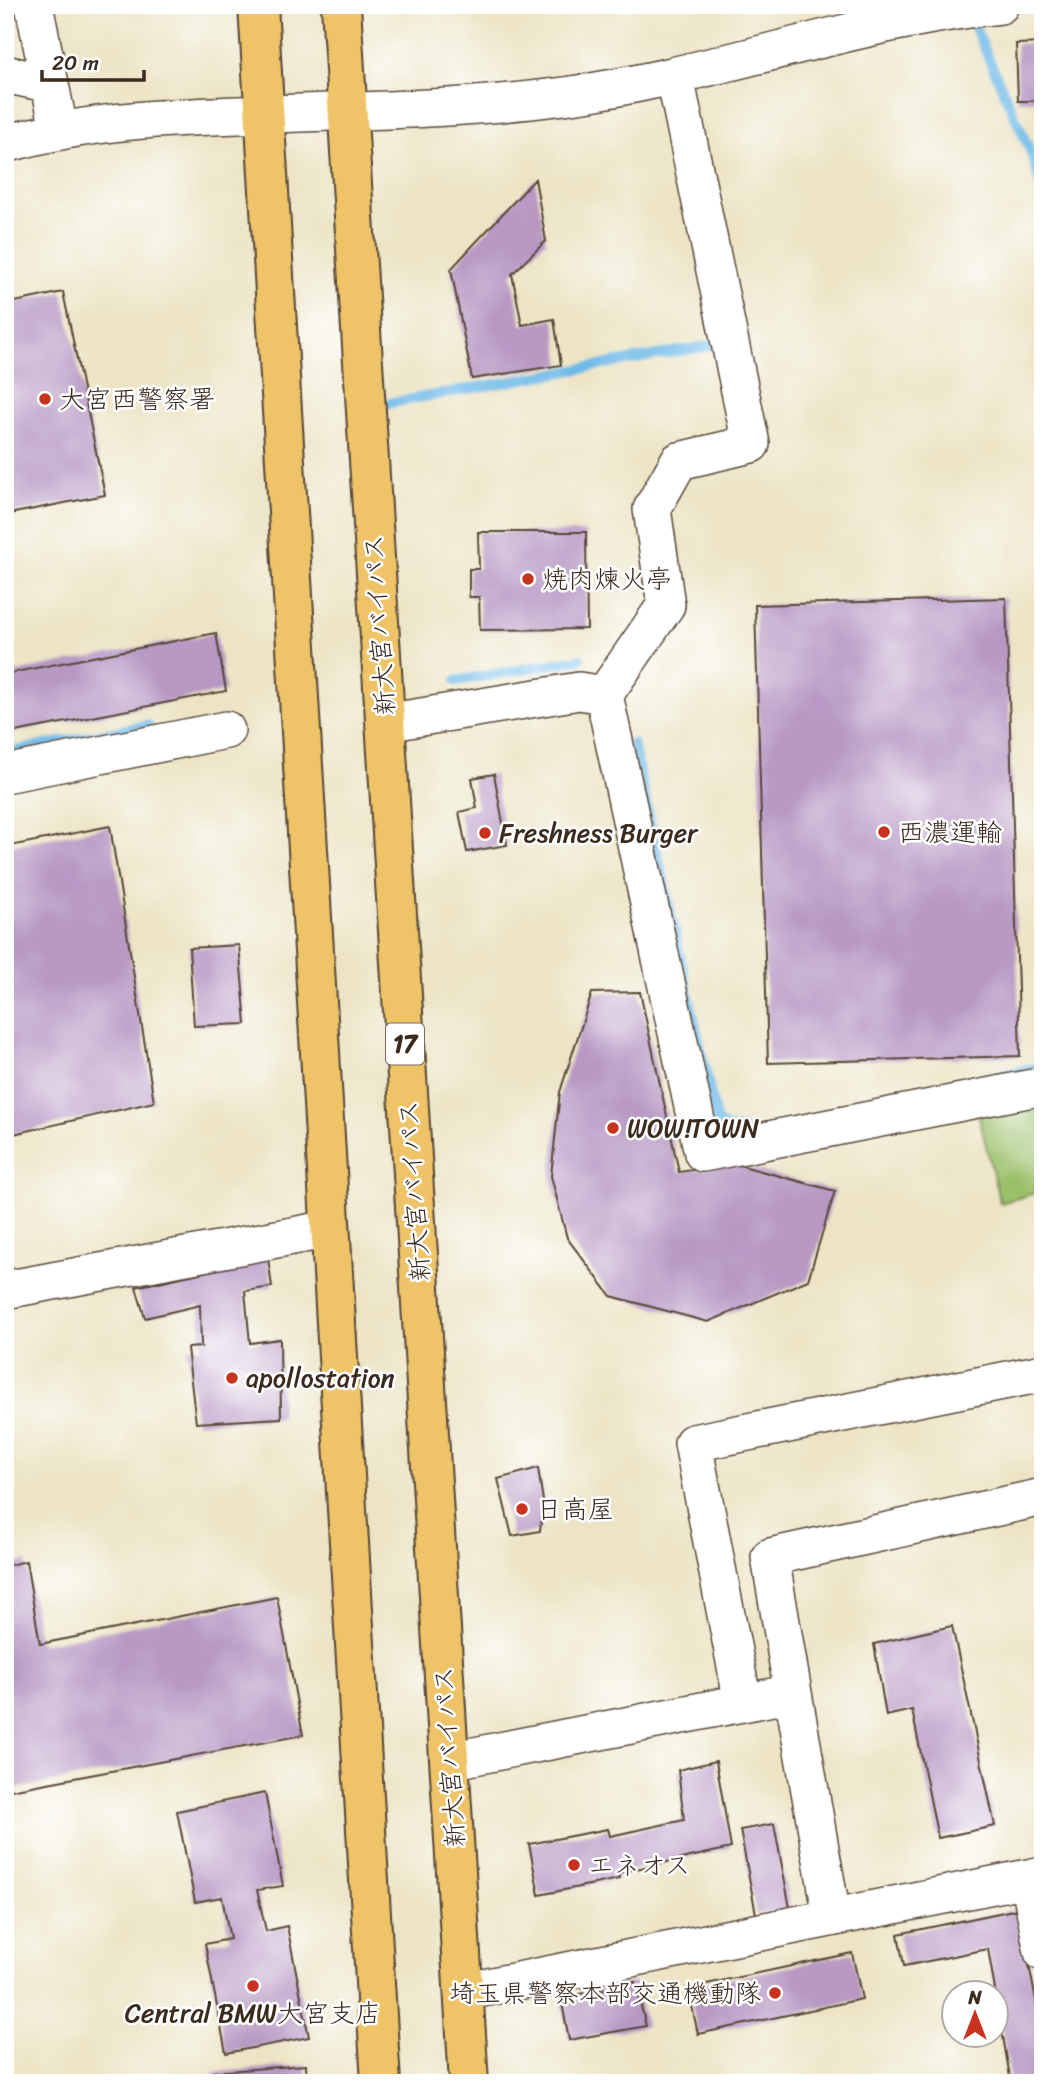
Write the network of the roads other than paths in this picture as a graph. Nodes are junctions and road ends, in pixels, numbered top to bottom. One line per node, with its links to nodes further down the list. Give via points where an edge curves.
1 (34, 5): 7 (street)
2 (258, 5): 9 (highway)
3 (341, 5): 8 (highway, 新大宮バイパス / 17)
4 (1000, 5): 6 (street, via 906,20)
5 (5, 74): 7 (street)
6 (675, 76): 8 (street, via 564,96); 12 (street, via 751,444 679,461 652,509 666,605)
7 (50, 84): 10 (street)
8 (347, 111): 9 (street); 13 (highway, 新大宮バイパス / 17)
9 (267, 114): 10 (street, via 168,117); 17 (highway)
10 (59, 128): 11 (street)
11 (5, 144)
12 (604, 695): 13 (street, via 579,691); 16 (street, via 703,1153)
13 (385, 723): 23 (highway, 新大宮バイパス / 17)
14 (226, 730): 15 (street)
15 (5, 774)
16 (1043, 1086)
17 (330, 1229): 18 (street); 28 (highway)
18 (5, 1290)
19 (1043, 1373): 22 (street, via 693,1443)
20 (1043, 1497): 21 (street, via 770,1558)
21 (793, 1693): 22 (street); 25 (street)
22 (743, 1703): 23 (street)
23 (449, 1762): 27 (highway, 新大宮バイパス / 17)
24 (1036, 1876): 25 (street); 26 (street)
25 (832, 1917): 27 (street)
26 (1043, 1952)
27 (463, 1992): 29 (highway, 新大宮バイパス / 17)
28 (381, 2083)
29 (469, 2083)

